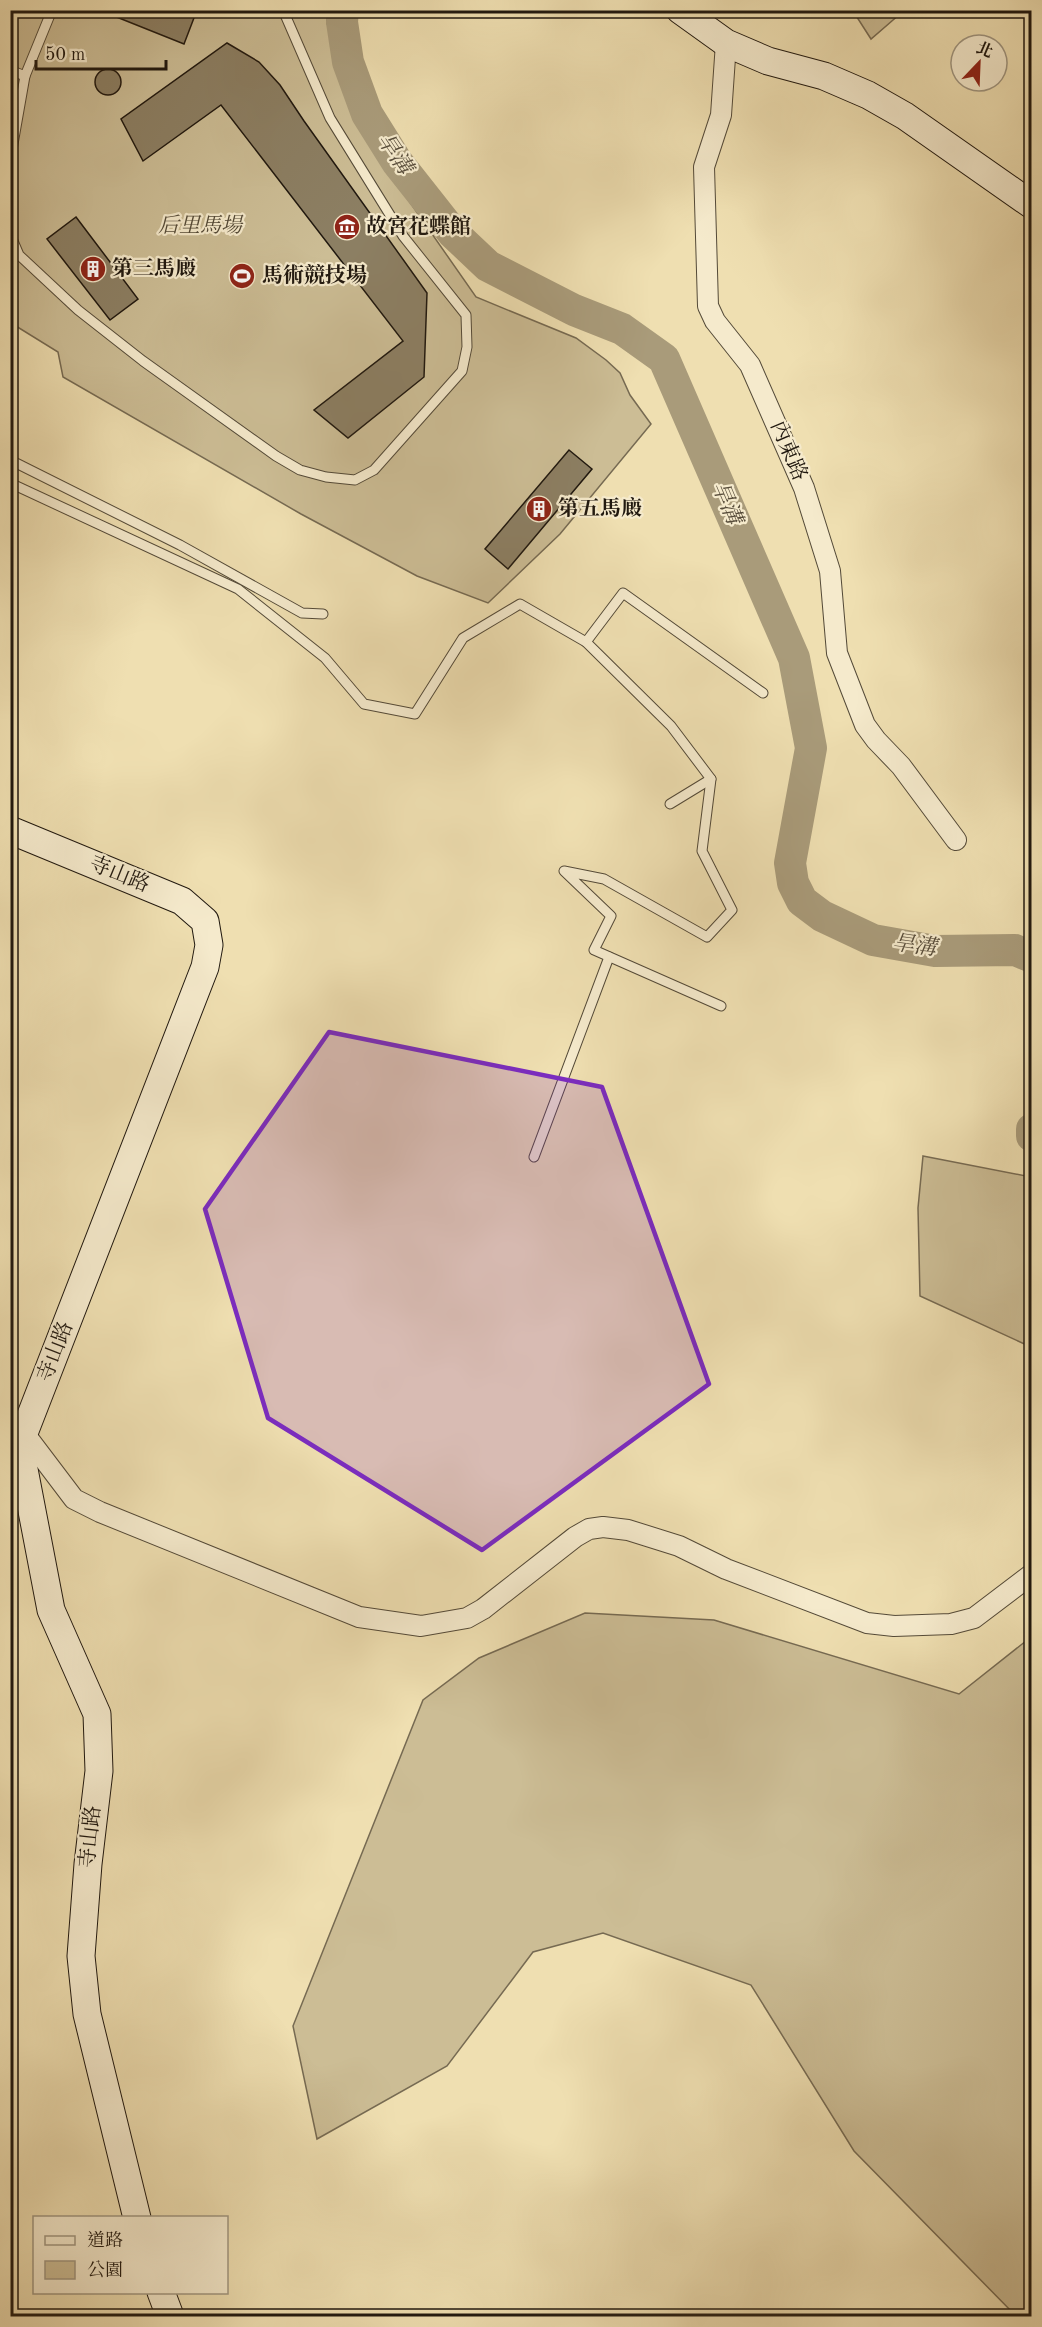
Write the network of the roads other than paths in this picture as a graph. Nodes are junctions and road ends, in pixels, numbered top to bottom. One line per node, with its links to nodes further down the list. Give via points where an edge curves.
1 (52, 10): 6 (lane)
2 (283, 10): 9 (lane, via 330,118 403,236 466,315 467,347 462,371 374,470 355,480 326,477 300,470 276,456 78,310 19,255)
3 (680, 10): 4 (street)
4 (726, 43): 8 (street, via 868,94); 18 (street, 內東路, via 721,115 704,167 708,306 715,321 750,364 804,488 830,571 837,653 866,725)
5 (10, 70): 6 (lane)
6 (25, 76): 7 (lane)
7 (10, 161)
8 (1032, 205)
9 (10, 234)
10 (10, 460): 12 (lane, via 180,545 302,613)
11 (10, 483): 13 (lane, via 238,589 325,658 364,704 414,714 463,638 520,604)
12 (323, 614)
13 (586, 642): 14 (lane, via 622,593); 15 (lane, via 670,726)
14 (763, 693)
15 (711, 779): 16 (lane); 19 (lane, via 702,851 732,910 707,937 604,879 564,871 611,916 594,950)
16 (670, 804)
17 (10, 830): 22 (street, 寺山路, via 182,901 205,921 209,945 201,978)
18 (956, 840)
19 (609, 957): 20 (lane); 21 (lane)
20 (721, 1006)
21 (534, 1157)
22 (24, 1432): 23 (street, via 74,1499 100,1512 359,1617 421,1626 467,1618 483,1609 589,1528 628,1530 678,1546 726,1569 867,1623 894,1626 951,1624 974,1618); 24 (street, 寺山路, via 23,1464 51,1610 97,1714 99,1771 81,1956 87,2014)
23 (1032, 1574)
24 (137, 2216)
25 (162, 2294): 26 (street)
26 (170, 2316)

